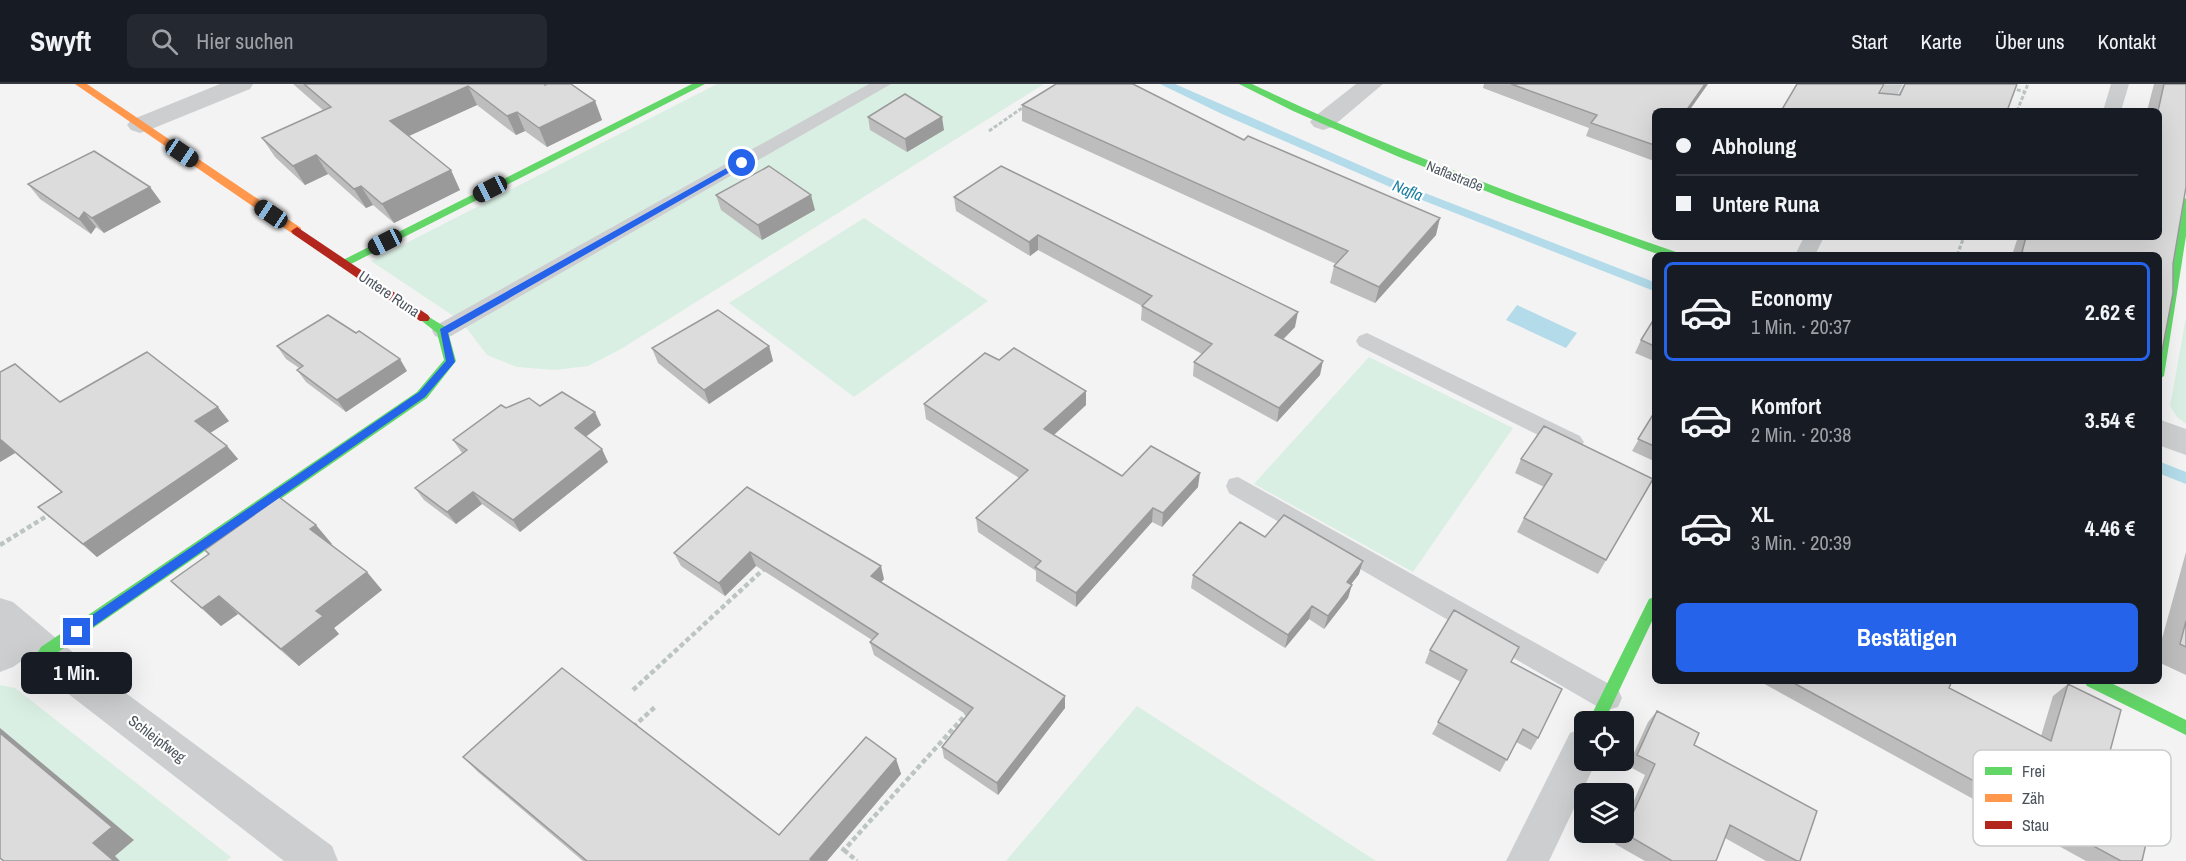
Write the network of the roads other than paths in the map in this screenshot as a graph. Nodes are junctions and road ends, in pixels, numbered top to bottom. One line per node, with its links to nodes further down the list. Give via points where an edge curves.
1 (80, 84): 12 (street, Untere Runa)
2 (241, 84): 12 (street)
3 (700, 84): 15 (street, Untere Runa)
4 (882, 84): 16 (lane)
5 (1244, 84): 11 (street, Naflastraße)
6 (1371, 84): 11 (street)
7 (1894, 84): 9 (lane)
8 (2120, 84): 10 (lane)
9 (1882, 108)
10 (2113, 108)
11 (1323, 122): 14 (street, Naflastraße, via 1544,212)
12 (140, 125): 15 (street, Untere Runa)
13 (2186, 201): 18 (street)
14 (1663, 252)
15 (343, 263): 16 (street, Untere Runa)
16 (443, 332): 24 (street, via 450,362 422,394)
17 (1367, 341): 21 (lane)
18 (2162, 351)
19 (2162, 433): 20 (street)
20 (2186, 442)
21 (1591, 451)
22 (1238, 486): 26 (lane)
23 (1652, 607): 26 (street)
24 (18, 640): 30 (street, Schleipfweg)
25 (2098, 684): 28 (street)
26 (1608, 698): 27 (street)
27 (1602, 711)
28 (2186, 728)
29 (1574, 766): 31 (street)
30 (317, 861)
31 (1527, 861)

